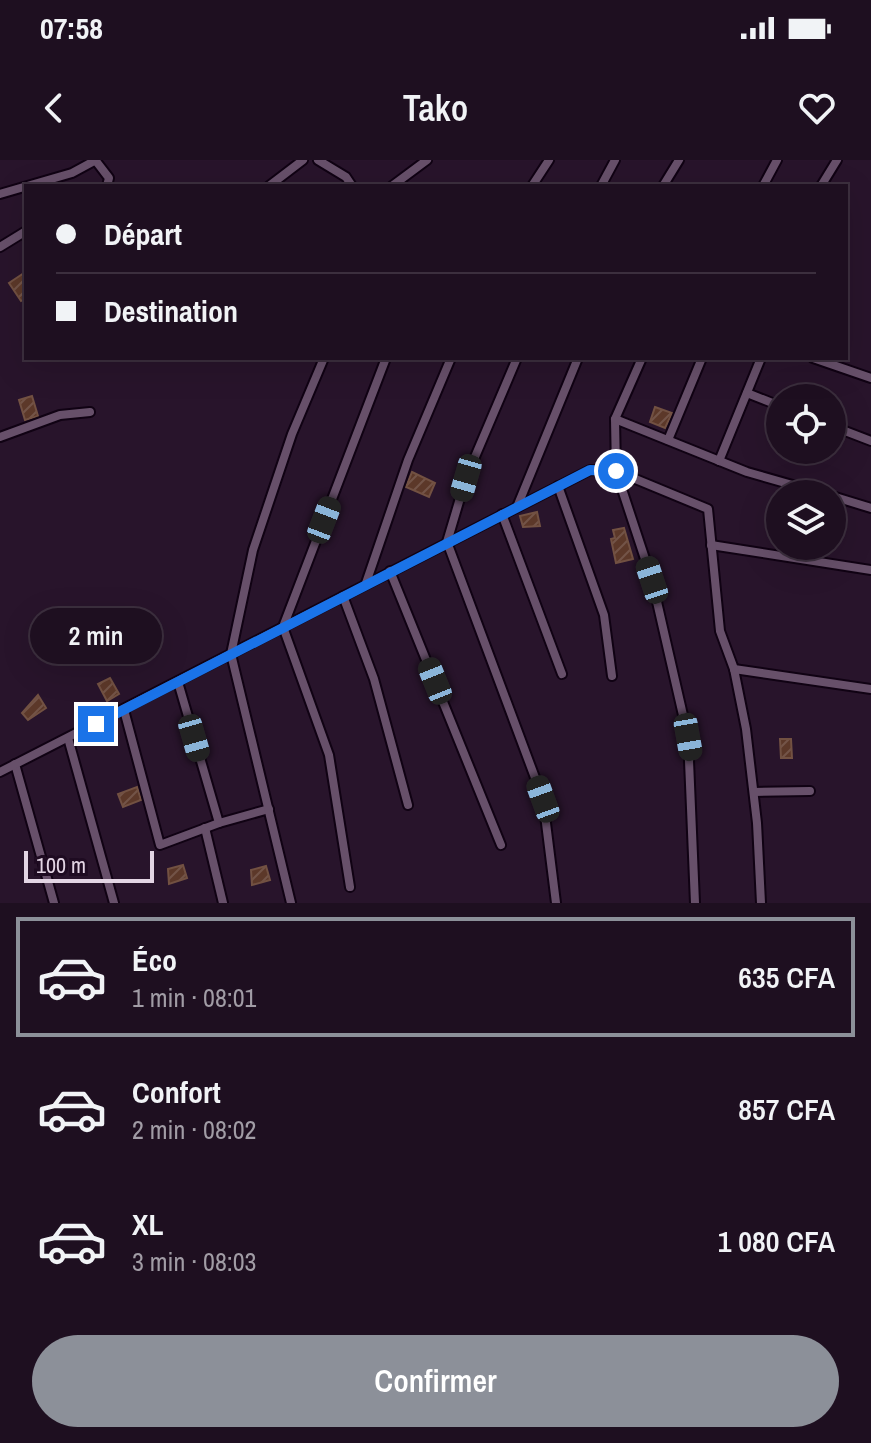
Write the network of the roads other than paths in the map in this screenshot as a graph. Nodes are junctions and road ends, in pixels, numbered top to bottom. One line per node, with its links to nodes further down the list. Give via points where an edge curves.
1 (303, 160): 12 (street)
2 (318, 160): 13 (street)
3 (427, 160): 14 (street)
4 (549, 160): 15 (street)
5 (615, 160): 16 (street)
6 (679, 160): 17 (street)
7 (777, 160): 18 (street)
8 (837, 160): 19 (street)
9 (96, 161): 10 (street); 11 (street, via 109,178)
10 (34, 184)
11 (108, 184)
12 (272, 184)
13 (351, 184)
14 (395, 184)
15 (533, 184)
16 (602, 184)
17 (664, 184)
18 (764, 184)
19 (822, 184)
20 (24, 187): 21 (street)
21 (0, 194)
22 (24, 232): 23 (street)
23 (0, 247)
24 (323, 360): 57 (street, via 253,550)
25 (385, 360): 56 (street)
26 (450, 360): 54 (street, via 408,460)
27 (516, 360): 50 (street, via 466,478)
28 (577, 360): 47 (street)
29 (641, 360): 37 (street)
30 (701, 360): 40 (street)
31 (760, 360): 34 (street)
32 (819, 360): 33 (street)
33 (871, 378)
34 (747, 393): 35 (street); 42 (street)
35 (766, 400)
36 (90, 412): 39 (street, via 60,415)
37 (615, 419): 40 (street); 43 (street)
38 (846, 431): 41 (street)
39 (0, 437)
40 (668, 440): 42 (street)
41 (871, 441)
42 (719, 461): 44 (street)
43 (616, 471): 45 (street, via 590,470); 51 (street, via 708,509); 80 (street, via 652,580 688,737)
44 (779, 480)
45 (558, 486): 47 (street); 60 (street, via 604,615)
46 (846, 500): 48 (street)
47 (517, 507): 49 (street)
48 (871, 508)
49 (502, 514): 50 (street); 59 (street)
50 (447, 542): 53 (street); 79 (street, via 543,799)
51 (711, 545): 52 (street); 58 (street, via 720,631)
52 (871, 570)
53 (390, 571): 54 (street); 73 (street)
54 (366, 584): 55 (street)
55 (343, 596): 56 (street); 69 (street, via 374,679)
56 (283, 627): 57 (street); 74 (street, via 329,755)
57 (231, 654): 61 (street); 70 (street)
58 (734, 669): 62 (street); 68 (street)
59 (562, 674)
60 (612, 676)
61 (178, 682): 63 (street); 71 (street)
62 (871, 689)
63 (124, 710): 64 (street); 72 (street, via 160,845)
64 (68, 738): 65 (street); 76 (street)
65 (15, 764): 66 (street); 75 (street)
66 (0, 772)
67 (810, 791): 68 (street)
68 (754, 792): 81 (street)
69 (408, 805)
70 (269, 809): 71 (street); 78 (street)
71 (219, 823): 72 (street)
72 (205, 828): 77 (street)
73 (501, 845)
74 (350, 887)
75 (54, 903)
76 (114, 903)
77 (223, 903)
78 (291, 903)
79 (556, 903)
80 (695, 903)
81 (761, 903)

